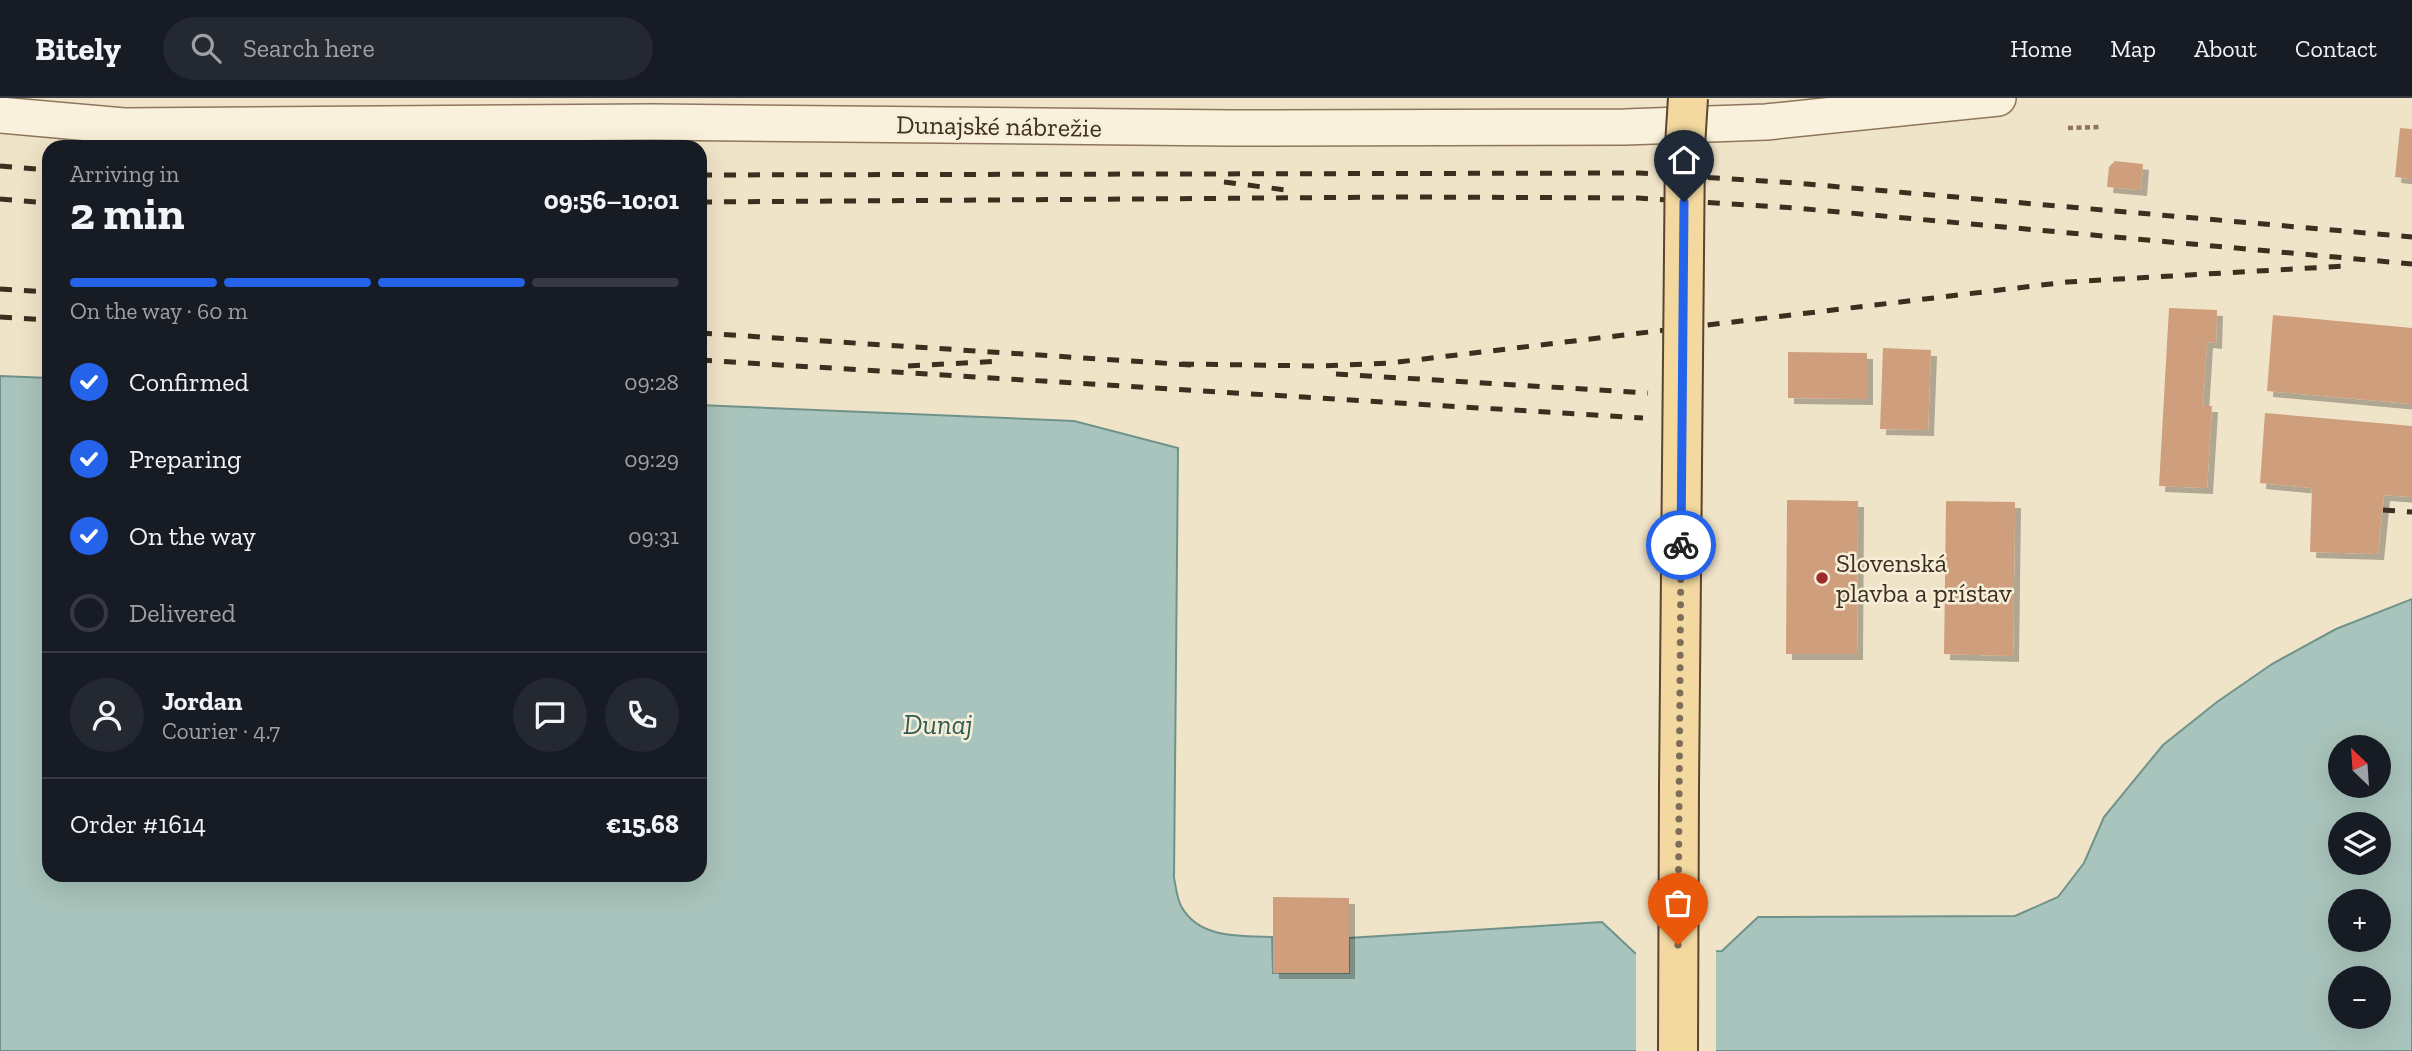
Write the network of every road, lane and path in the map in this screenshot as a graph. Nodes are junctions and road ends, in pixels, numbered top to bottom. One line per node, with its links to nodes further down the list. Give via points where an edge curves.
1 (1688, 98): 8 (main road, bridge)
2 (1998, 98): 4 (street, Dunajské nábrežie, via 1757,123)
3 (652, 110): 4 (street, Dunajské nábrežie, via 1217,128); 5 (street, Dunajské nábrežie, via 124,125)
4 (1589, 112)
5 (0, 115)
6 (2099, 127): 7 (path)
7 (2068, 128)
8 (1678, 1051)

